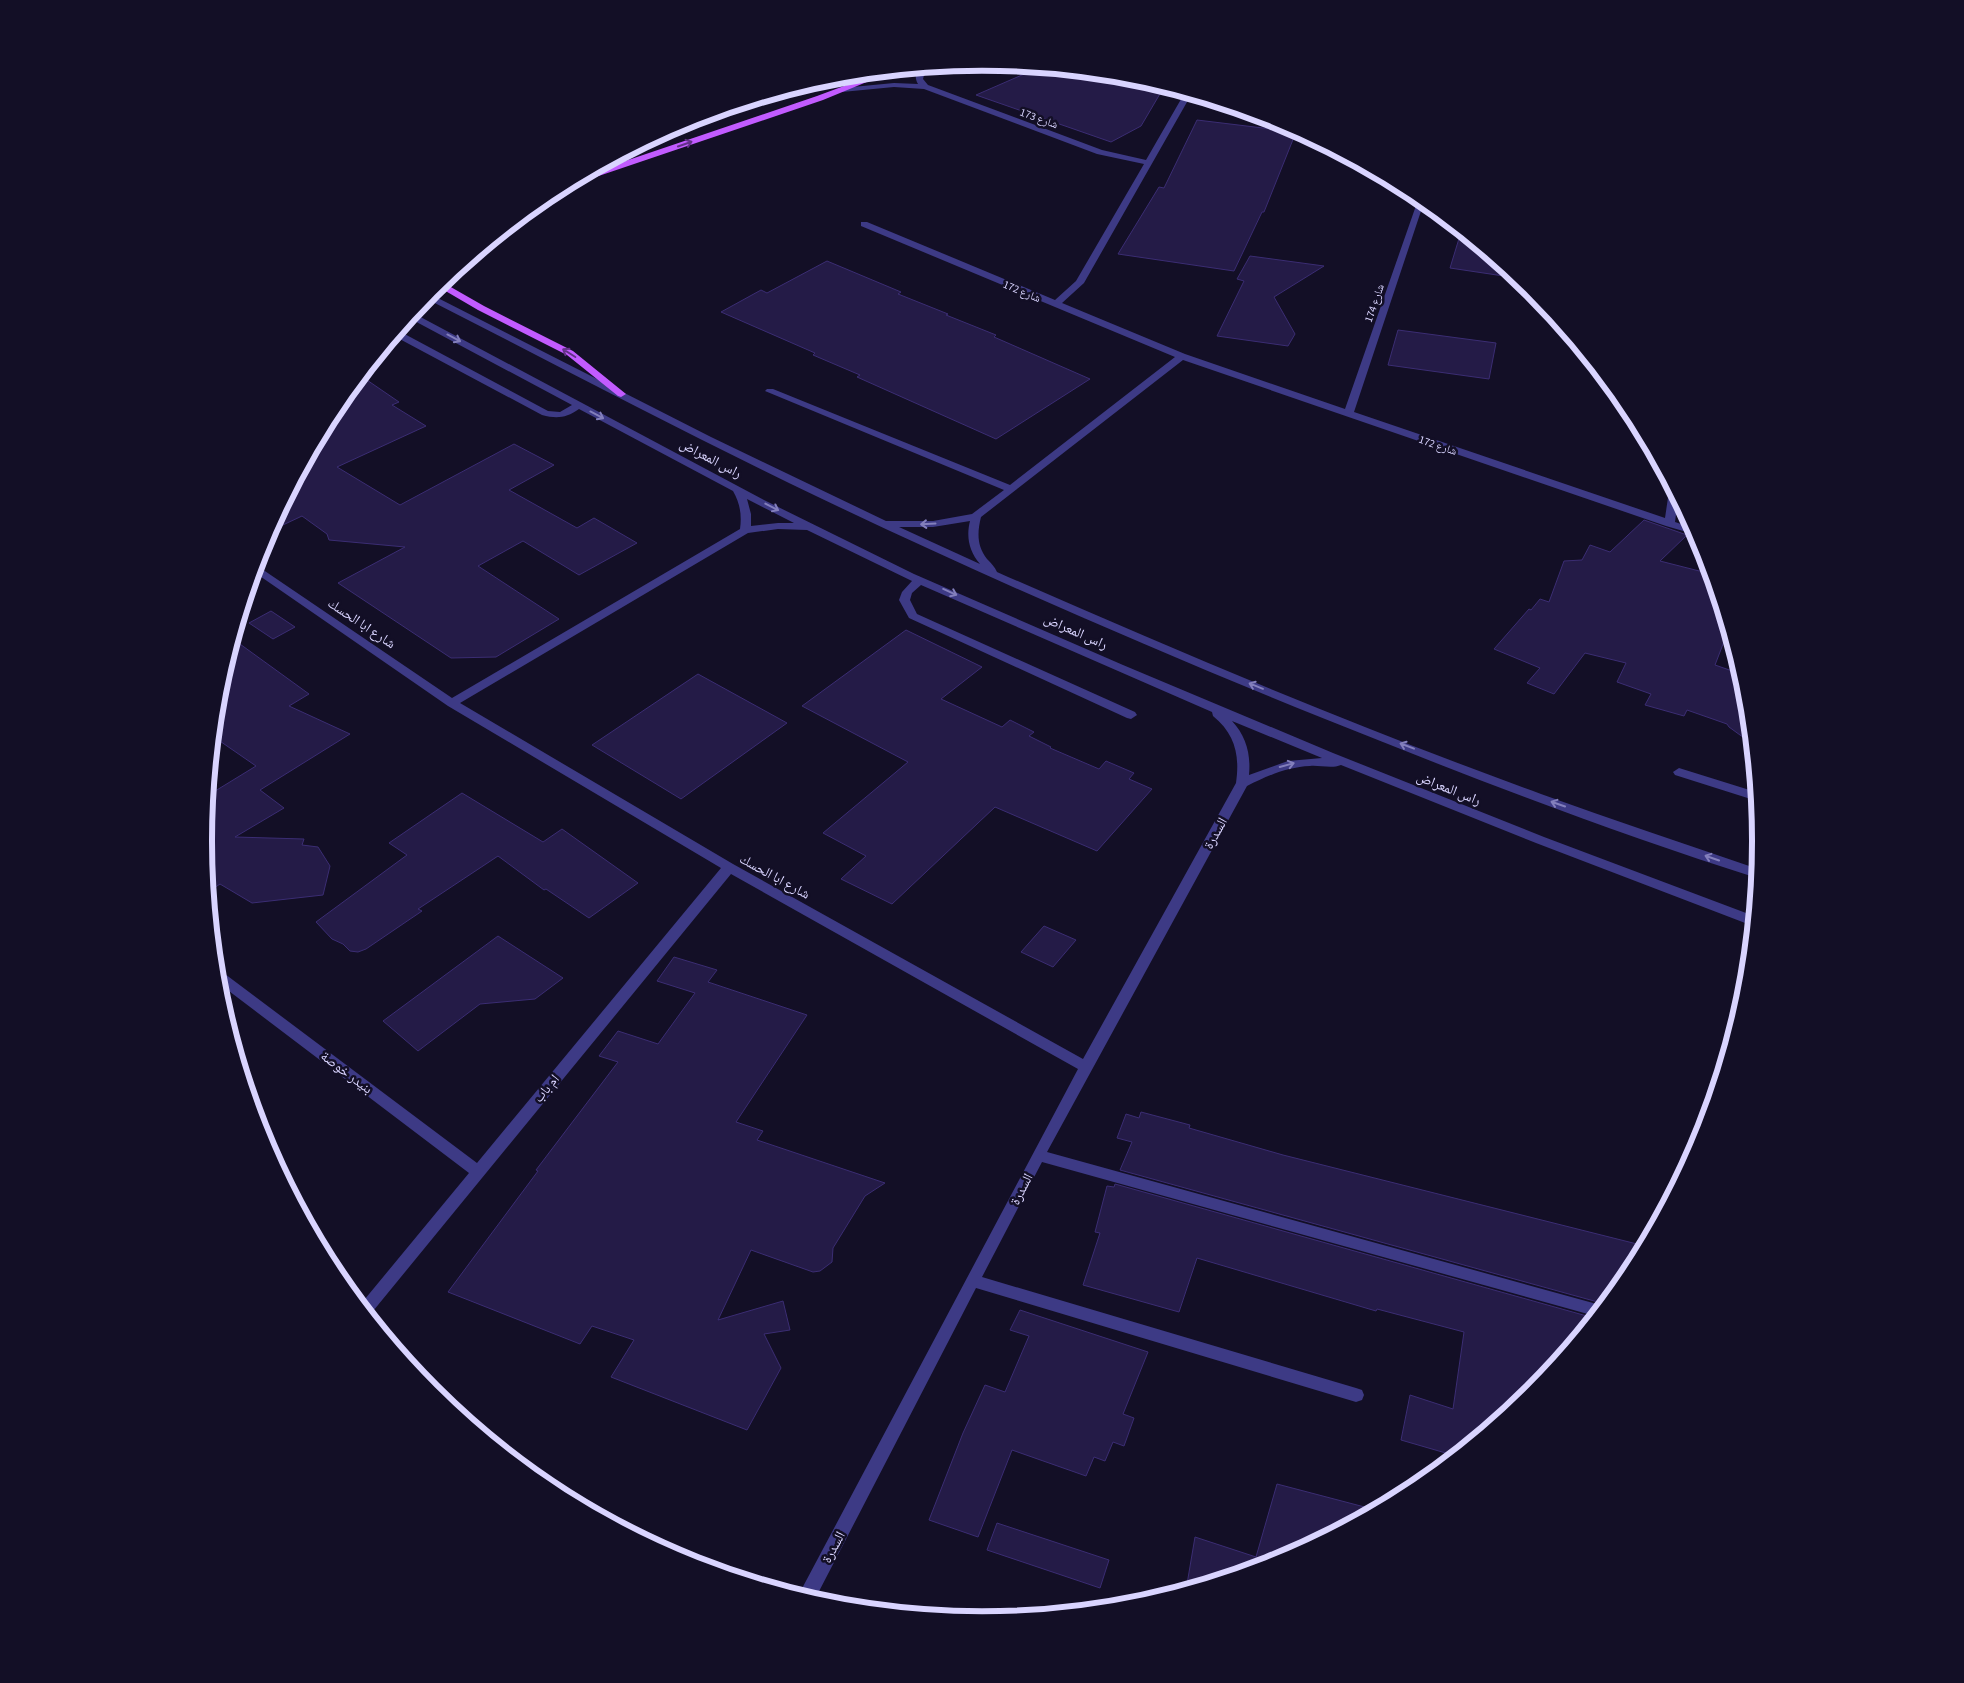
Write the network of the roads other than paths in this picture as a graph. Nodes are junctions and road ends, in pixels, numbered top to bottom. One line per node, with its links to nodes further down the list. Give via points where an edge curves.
1 (919, 74): 3 (street, via 919,80)
2 (867, 80): 4 (main road)
3 (925, 87): 4 (street, شارع 173, via 894,85); 6 (street, شارع 173, via 1106,154)
4 (842, 90): 7 (main road, one-way to 4)
5 (1185, 98): 6 (street)
6 (1148, 163): 12 (street, via 1080,283)
7 (600, 173)
8 (1418, 207): 19 (street, شارع 174)
9 (864, 224): 12 (street, شارع 172)
10 (446, 288): 17 (main road, one-way to 10, via 570,353)
11 (434, 300): 17 (street, راس المعراض)
12 (1055, 304): 15 (street, شارع 172)
13 (417, 319): 18 (street, راس المعراض, one-way to 18)
14 (401, 337): 18 (street, via 545,413 557,416)
15 (1182, 356): 19 (street, شارع 172); 20 (street)
16 (770, 391): 20 (street)
17 (621, 394): 24 (street, راس المعراض)
18 (578, 405): 21 (street, راس المعراض, one-way to 21)
19 (1348, 414): 25 (street, شارع 172)
20 (1011, 489): 23 (street)
21 (737, 490): 26 (street, راس المعراض, one-way to 26); 28 (street, via 746,509)
22 (1673, 501): 25 (street)
23 (976, 516): 24 (street, one-way to 24, via 926,525); 30 (street, via 971,531 974,547)
24 (875, 520): 30 (street, راس المعراض)
25 (1670, 524): 27 (street, شارع 172)
26 (812, 527): 28 (street, via 778,526); 31 (street, راس المعراض)
27 (1686, 529)
28 (745, 530): 32 (street)
29 (261, 573): 32 (street, شارع ابا الحسك)
30 (995, 575): 40 (street, راس المعراض, one-way to 30, via 1536,796 1328,715)
31 (920, 580): 33 (street, راس المعراض, one-way to 33); 34 (street, via 906,593 904,601 912,616)
32 (452, 703): 39 (street, شارع ابا الحسك)
33 (1204, 704): 35 (street, راس المعراض); 37 (street, السدرة, via 1235,731 1243,747 1246,764)
34 (1131, 715)
35 (1355, 766): 37 (street, one-way to 35, via 1268,770 1294,763 1325,761); 41 (street, راس المعراض, via 1583,858)
36 (1679, 772): 38 (street)
37 (1242, 783): 43 (street, السدرة)
38 (1751, 794)
39 (729, 867): 43 (street, شارع ابا الحسك); 45 (street, ام باب)
40 (1751, 872)
41 (1748, 919)
42 (225, 981): 45 (street, بنيدر خوصة)
43 (1087, 1068): 44 (street, السدرة)
44 (1038, 1155): 46 (street, السدرة); 48 (street)
45 (477, 1171): 47 (street, ام باب)
46 (973, 1281): 49 (street); 50 (street, السدرة)
47 (368, 1305)
48 (1594, 1309)
49 (1356, 1395)
50 (809, 1592)

